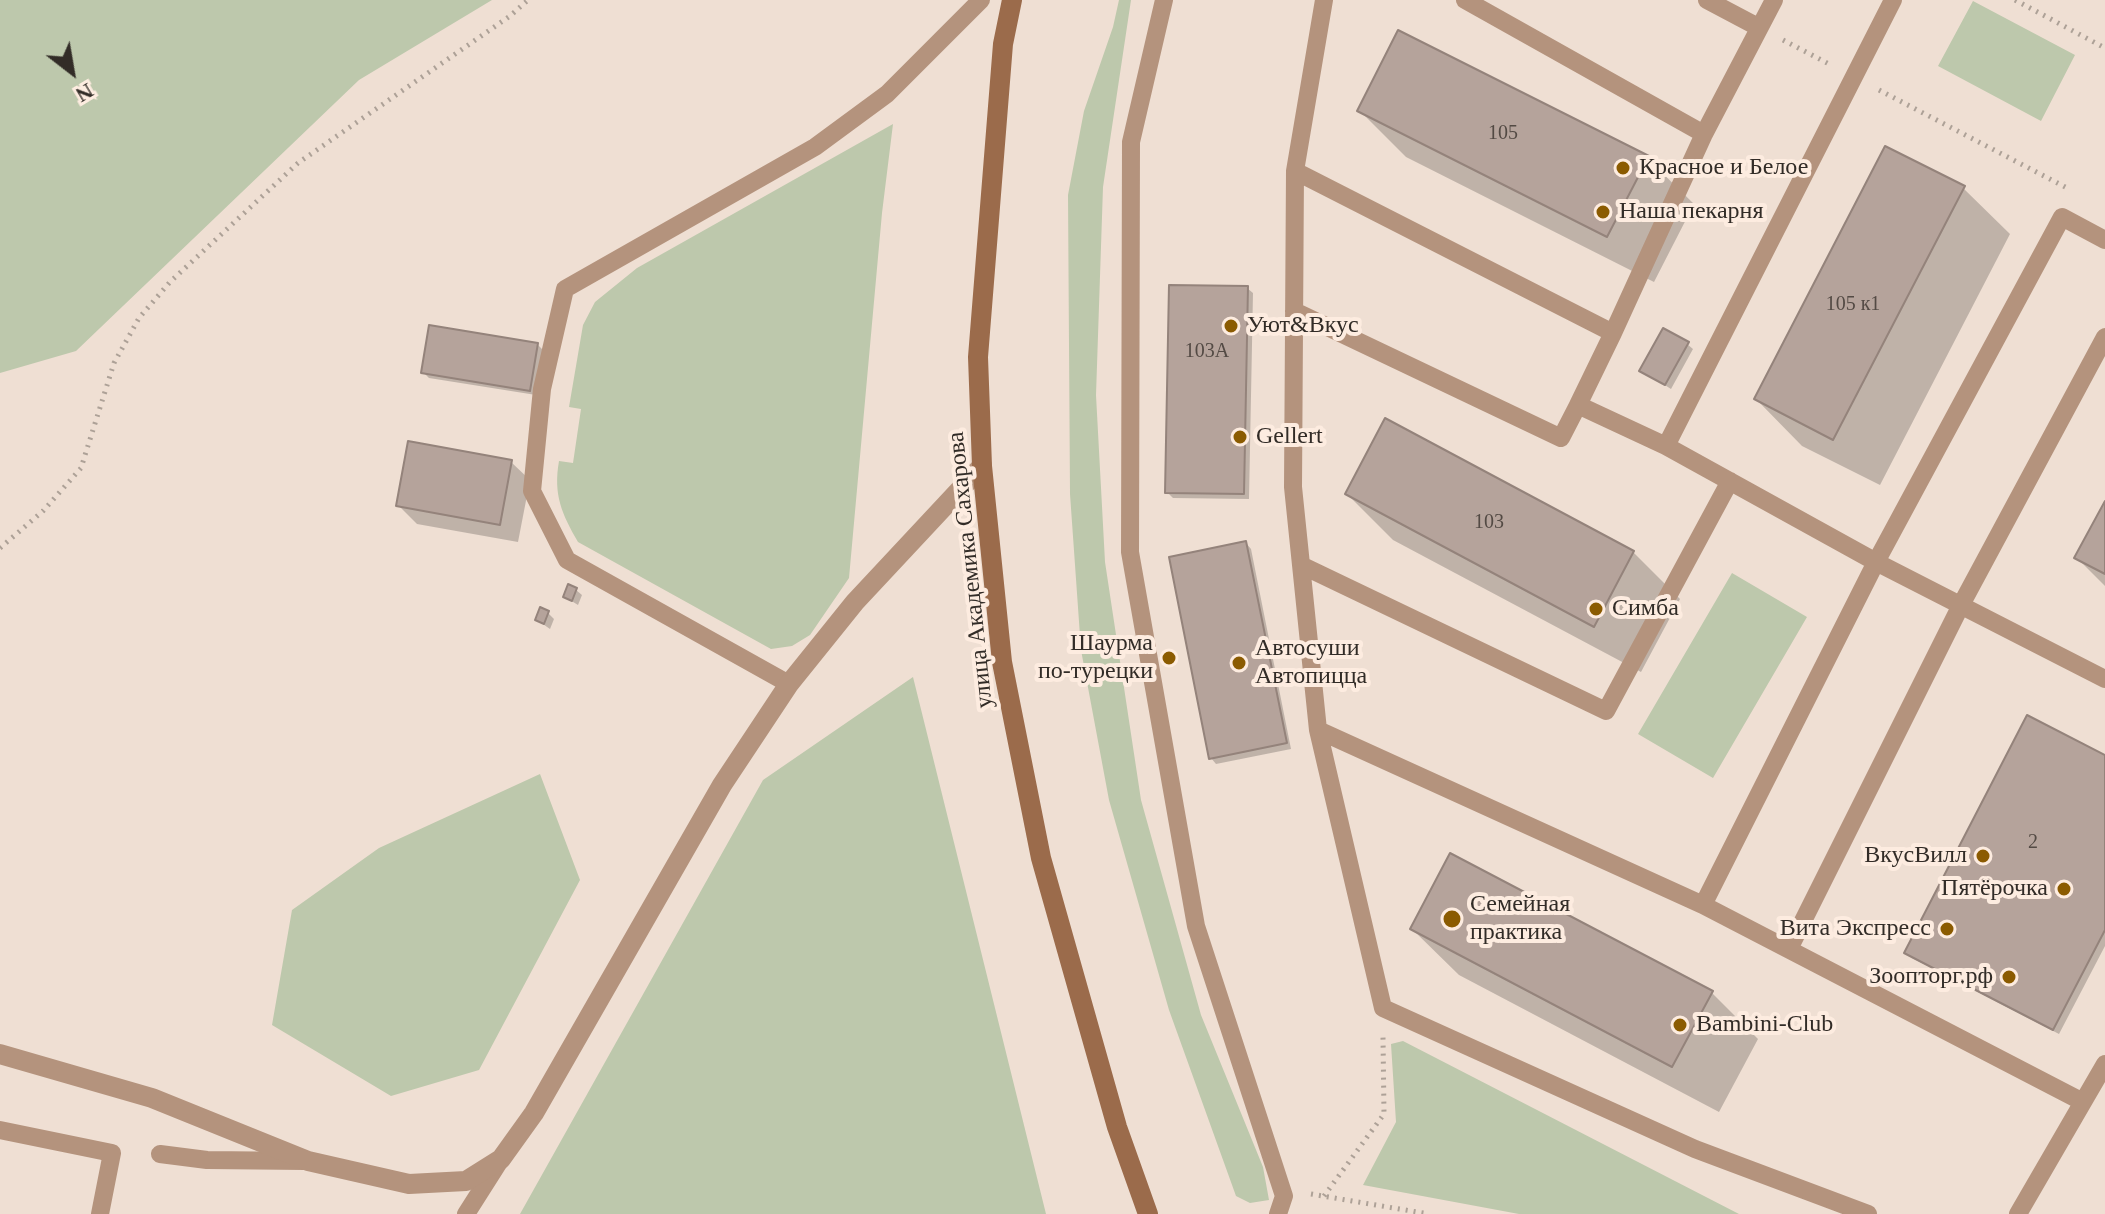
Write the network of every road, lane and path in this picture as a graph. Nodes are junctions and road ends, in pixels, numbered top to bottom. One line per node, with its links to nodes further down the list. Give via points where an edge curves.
1 (528, 0): 25 (path, via 298,163 170,282 139,318 114,363 81,468)
2 (981, 0): 30 (lane, via 887,94 815,147 565,289 542,389 532,491 567,560)
3 (1012, 0): 23 (main road, улица Академика Сахарова, via 1002,59 978,357)
4 (1164, 0): 42 (lane, via 1131,142 1130,552 1196,926)
5 (1324, 0): 15 (lane)
6 (1465, 0): 14 (lane)
7 (1707, 0): 11 (lane)
8 (1774, 0): 11 (lane)
9 (1893, 0): 13 (lane)
10 (2015, 0): 12 (path)
11 (1758, 27): 13 (path); 14 (lane)
12 (2105, 48)
13 (1853, 77): 16 (path); 22 (lane)
14 (1704, 134): 19 (lane)
15 (1295, 171): 18 (lane); 19 (lane)
16 (2077, 193)
17 (2105, 240): 26 (lane, via 2062,217)
18 (1294, 311): 21 (lane, via 1561,438); 27 (lane, via 1293,487)
19 (1613, 333): 21 (lane)
20 (2105, 337): 28 (lane)
21 (1578, 405): 22 (lane)
22 (1666, 446): 24 (lane)
23 (982, 466): 30 (street, via 855,602); 46 (main road, улица Академика Сахарова, via 1002,662 1041,858 1117,1127)
24 (1730, 481): 26 (lane); 27 (lane, via 1606,711)
25 (0, 548)
26 (1876, 562): 28 (lane); 32 (lane)
27 (1301, 565): 31 (lane)
28 (1961, 605): 29 (lane); 33 (lane)
29 (2105, 679)
30 (789, 684): 40 (street, via 722,785 534,1113)
31 (1318, 730): 32 (lane); 34 (lane)
32 (1703, 905): 33 (lane)
33 (1789, 949): 37 (lane)
34 (1383, 1008): 43 (path, via 1384,1114); 49 (lane, via 1695,1149)
35 (0, 1054): 41 (street, via 152,1098)
36 (2105, 1064): 37 (lane)
37 (2083, 1102): 50 (lane)
38 (0, 1130): 44 (lane, via 112,1153)
39 (160, 1154): 41 (lane)
40 (501, 1159): 41 (street, via 466,1181 409,1184); 45 (lane)
41 (308, 1161)
42 (1282, 1190): 43 (path); 47 (lane)
43 (1324, 1196): 48 (path)
44 (100, 1214)
45 (466, 1214)
46 (1148, 1214)
47 (1278, 1214)
48 (1429, 1214)
49 (1868, 1214)
50 (2018, 1214)

